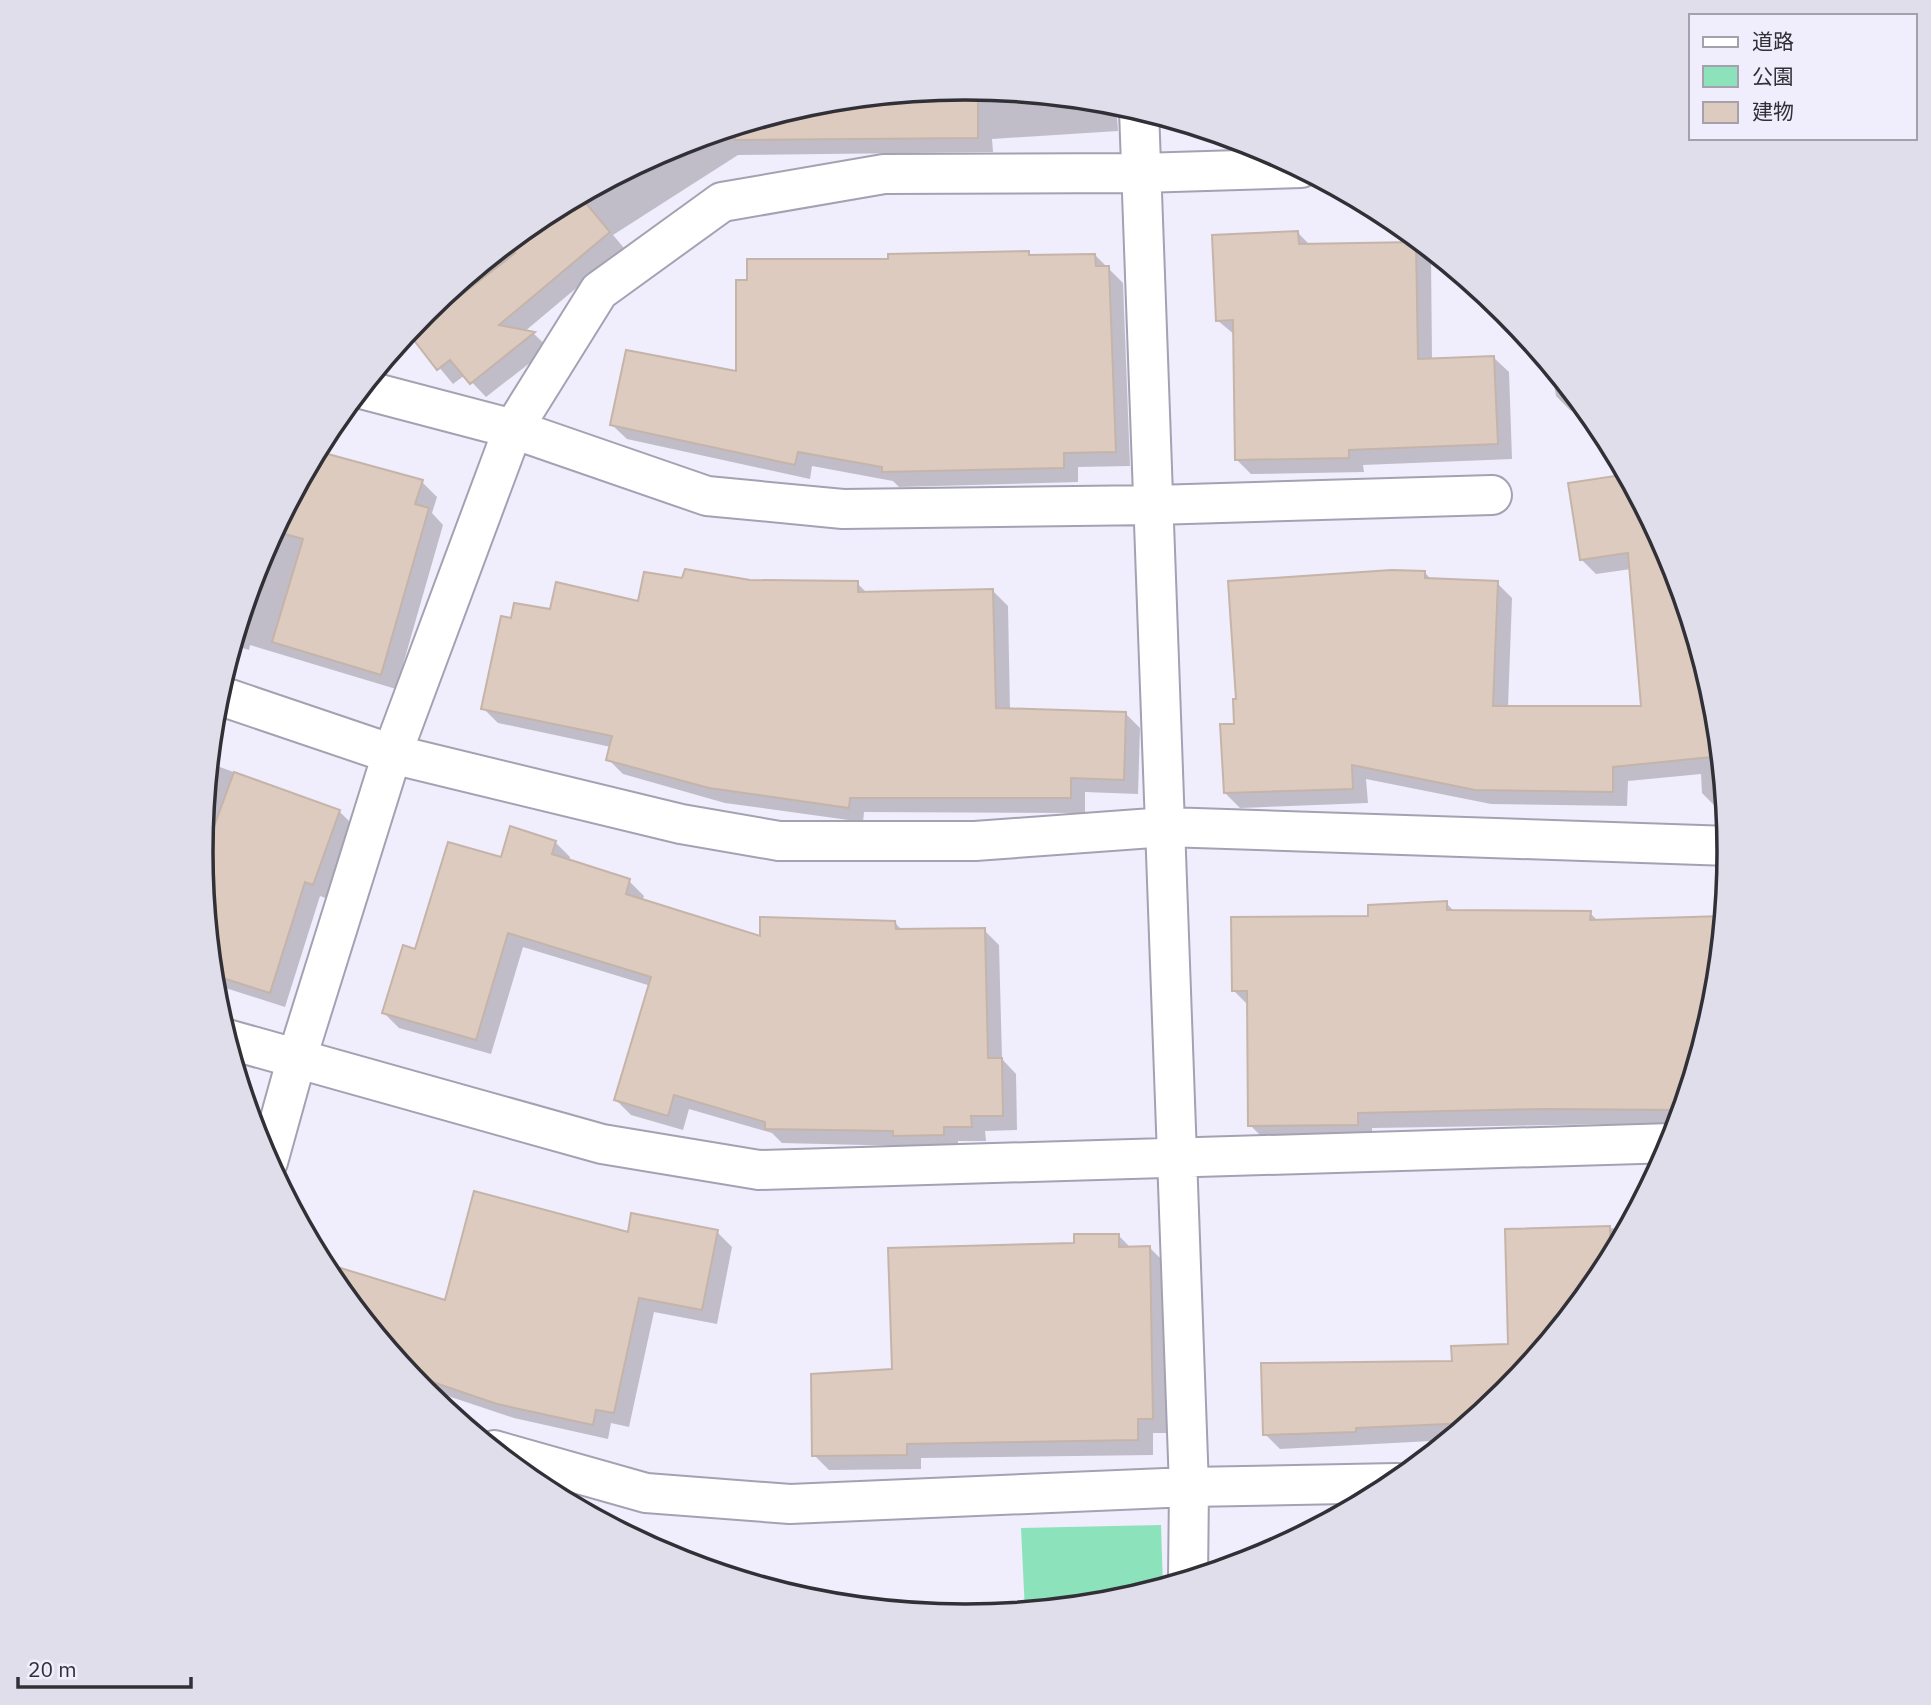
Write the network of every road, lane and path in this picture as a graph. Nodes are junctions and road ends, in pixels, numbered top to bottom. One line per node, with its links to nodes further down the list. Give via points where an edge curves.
1 (1139, 120): 3 (street)
2 (1281, 169): 3 (street)
3 (1141, 173): 5 (street, via 884,174 722,202 599,291); 7 (street)
4 (370, 391): 5 (street)
5 (513, 429): 7 (street, via 707,496 843,509); 9 (street)
6 (1492, 495): 7 (street)
7 (1154, 505): 10 (street)
8 (229, 699): 9 (street)
9 (392, 754): 10 (street, via 681,824 779,841 975,841); 13 (street)
10 (1166, 827): 11 (street); 16 (street)
11 (1718, 846)
12 (237, 1042): 13 (street)
13 (296, 1060): 15 (street); 16 (street, via 602,1144 759,1170)
14 (1660, 1143): 16 (street)
15 (272, 1146)
16 (1177, 1160): 19 (street)
17 (516, 1456): 19 (street, via 646,1493 790,1504)
18 (1375, 1483): 19 (street)
19 (1189, 1487): 20 (street)
20 (1188, 1571)

